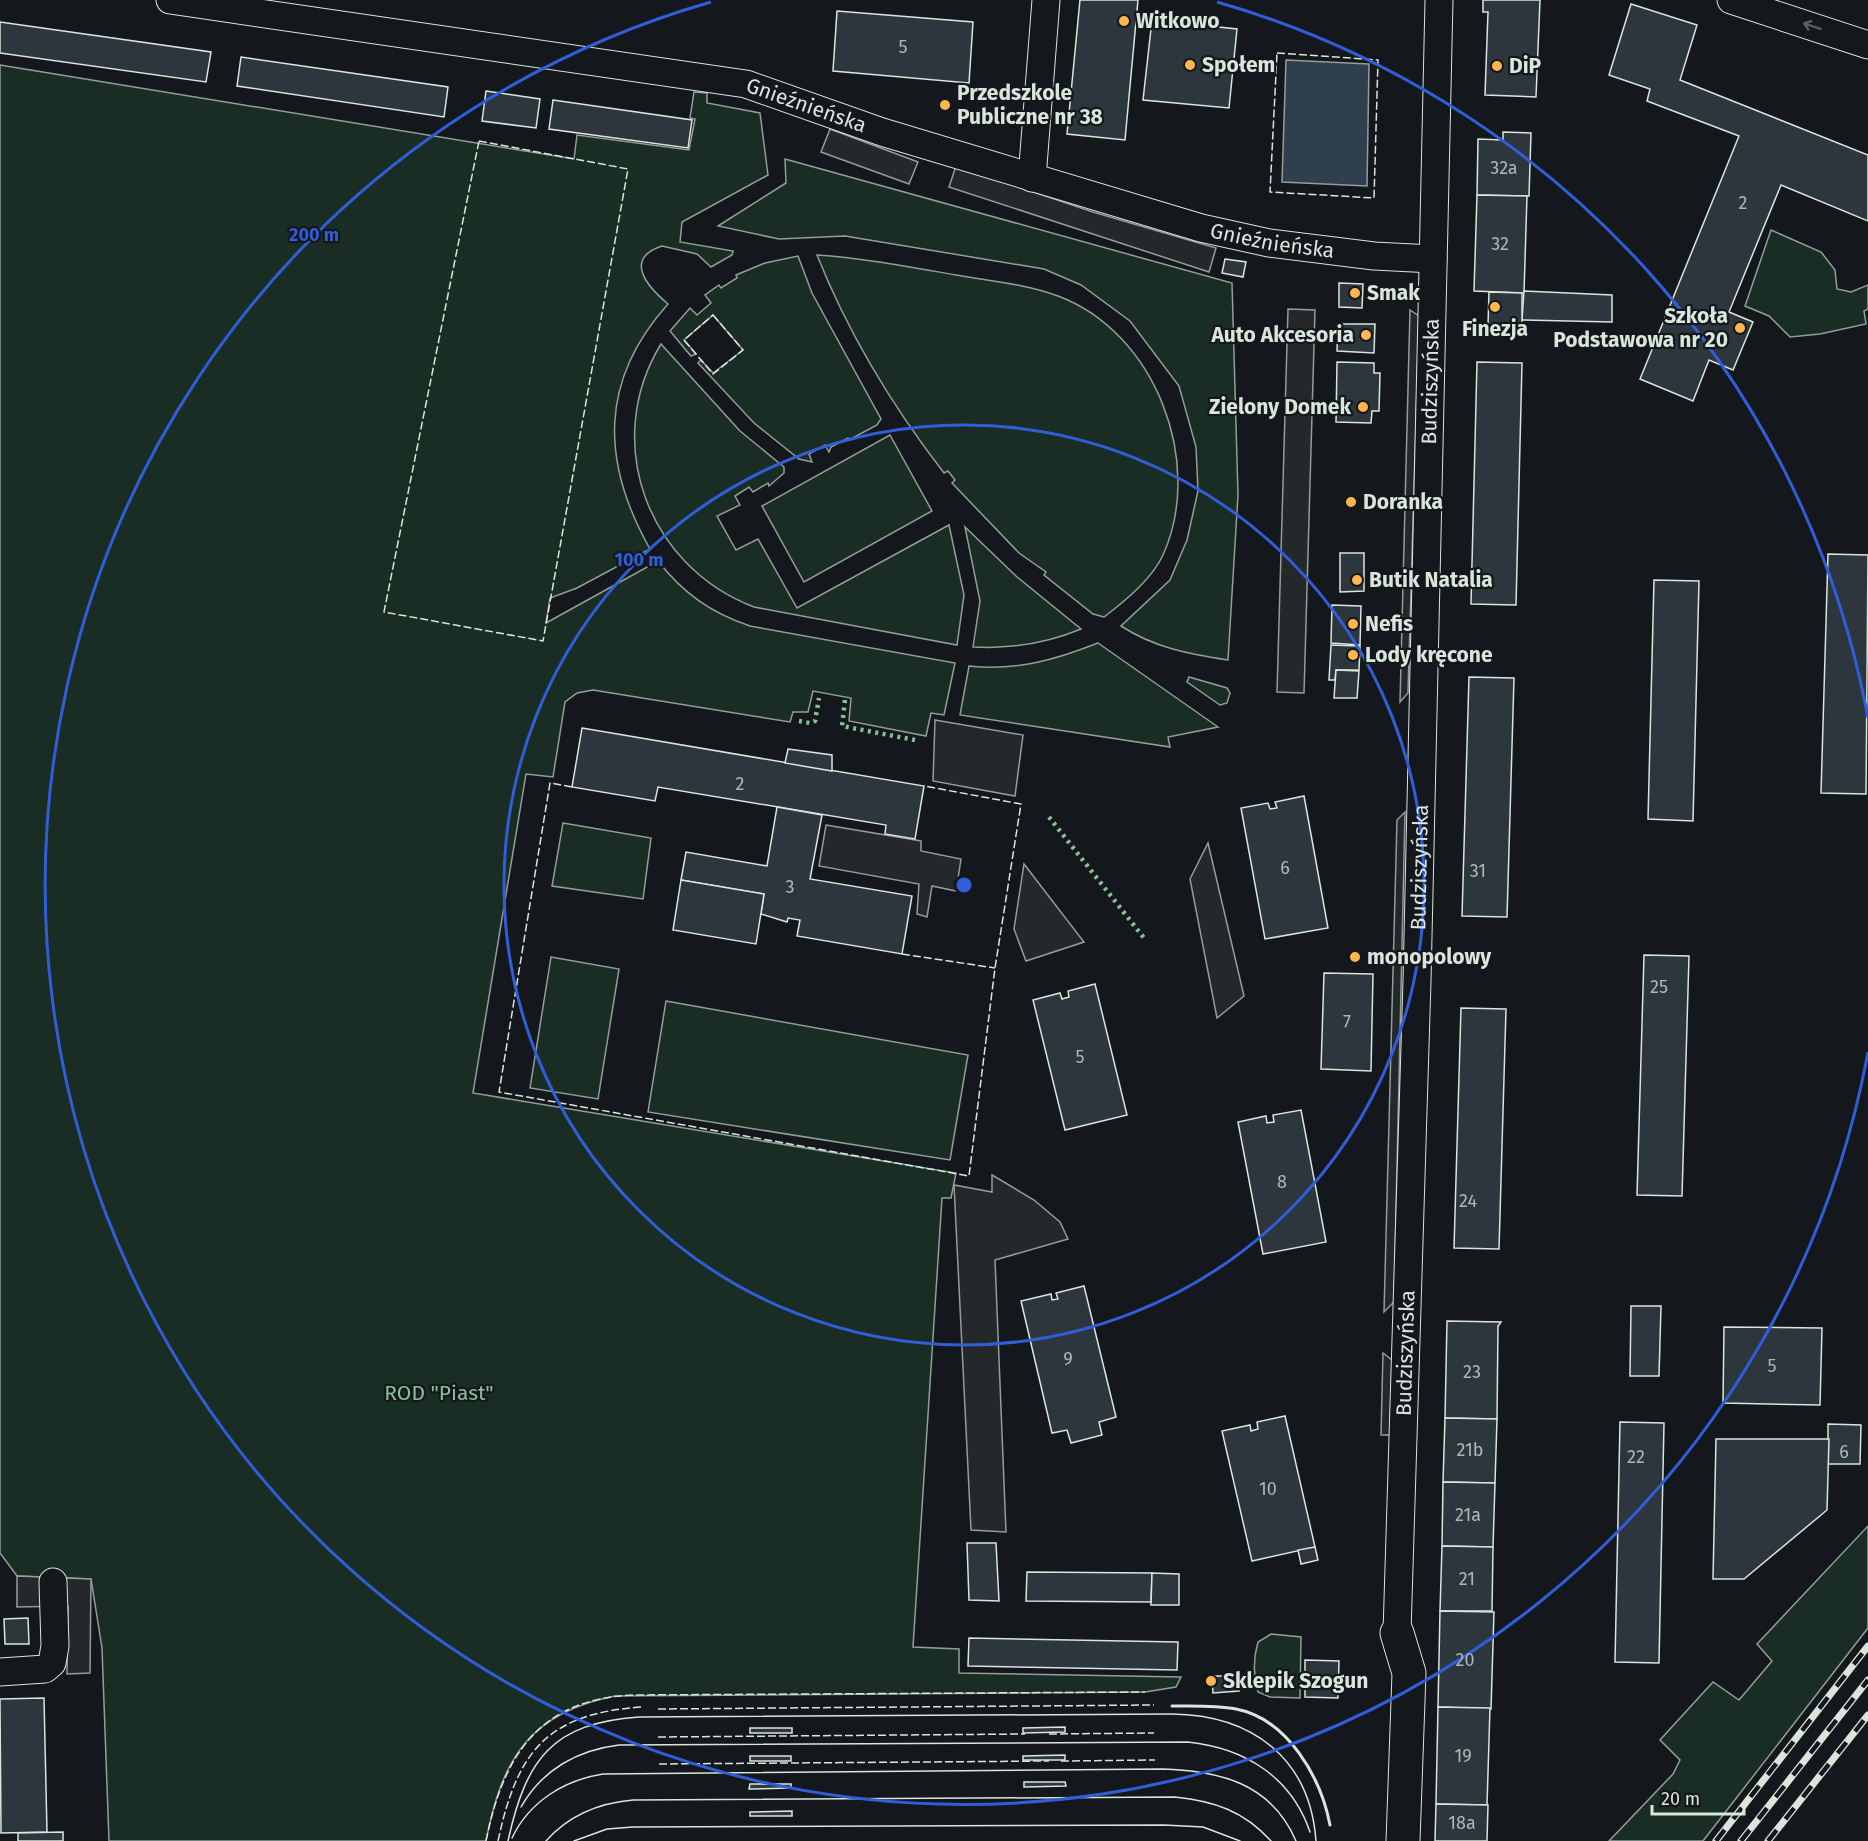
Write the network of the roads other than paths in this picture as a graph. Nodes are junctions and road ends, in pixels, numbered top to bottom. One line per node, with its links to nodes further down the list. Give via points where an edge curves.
1 (170, 0): 6 (street, Gnieźnieńska, via 738,82)
2 (1046, 0): 6 (street)
3 (1439, 0): 7 (street, Budziszyńska)
4 (1731, 0): 5 (street, one-way to 4)
5 (1868, 45)
6 (1032, 178): 7 (street, Gnieźnieńska, via 1201,228 1269,243)
7 (1433, 259): 9 (street, Budziszyńska)
8 (53, 1582): 10 (street, via 52,1663 45,1669)
9 (1397, 1633): 11 (street, Budziszyńska, via 1409,1673)
10 (0, 1672)
11 (1403, 1841)

